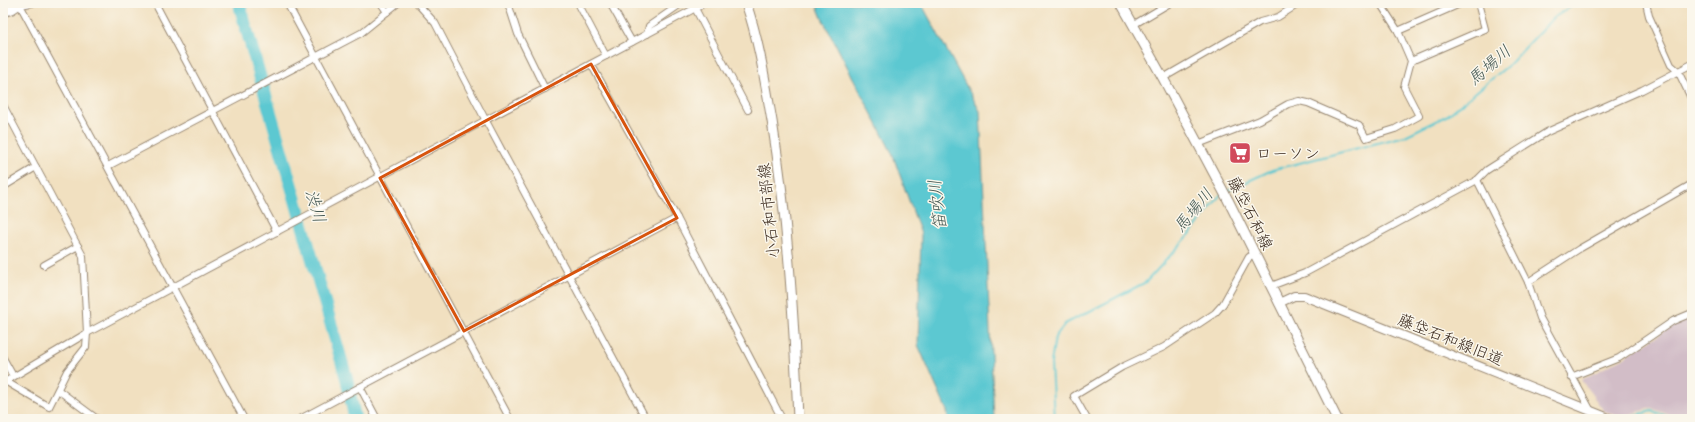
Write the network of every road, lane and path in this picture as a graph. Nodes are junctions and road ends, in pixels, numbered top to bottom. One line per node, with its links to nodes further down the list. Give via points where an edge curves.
1 (32, 3): 20 (street)
2 (155, 3): 39 (street)
3 (287, 3): 28 (street)
4 (381, 3): 22 (street)
5 (398, 3): 22 (street)
6 (417, 3): 40 (street, via 435,23)
7 (508, 3): 35 (street, via 518,34)
8 (578, 3): 29 (street)
9 (610, 3): 27 (street)
10 (682, 3): 26 (street, via 649,26)
11 (705, 3): 26 (street)
12 (746, 3): 75 (main road, 小石和市部線, via 759,47 777,154 790,280)
13 (1121, 3): 24 (main road, 藤垈石和線)
14 (1170, 3): 24 (street)
15 (1300, 3): 34 (street, via 1278,17 1260,22)
16 (1380, 3): 25 (street)
17 (1462, 3): 25 (street)
18 (1478, 3): 30 (street, via 1485,29)
19 (1646, 3): 33 (street, via 1649,16 1671,66)
20 (21, 4): 21 (main road); 42 (street)
21 (3, 12)
22 (387, 12): 28 (street, via 361,33)
23 (697, 12): 38 (street)
24 (1133, 25): 34 (main road, 藤垈石和線)
25 (1398, 31): 30 (street)
26 (647, 34): 27 (street)
27 (632, 42): 29 (street)
28 (316, 56): 39 (street); 44 (street)
29 (606, 56): 31 (street)
30 (1412, 61): 41 (street, via 1404,87 1419,116 1395,129 1366,138 1359,125 1299,101 1288,104 1260,120)
31 (591, 64): 35 (street); 48 (street)
32 (1692, 64): 33 (street)
33 (1678, 71): 36 (street); 45 (street, via 1642,90 1547,132 1487,170)
34 (1163, 78): 41 (main road, 藤垈石和線)
35 (545, 89): 40 (street)
36 (1692, 100)
37 (3, 105): 43 (street)
38 (748, 110)
39 (213, 112): 42 (street); 49 (street)
40 (486, 121): 44 (street); 53 (street)
41 (1198, 144): 51 (main road, 藤垈石和線)
42 (108, 166): 56 (street)
43 (36, 167): 47 (street); 50 (street)
44 (380, 178): 49 (street); 59 (street)
45 (1477, 180): 54 (street); 55 (street, via 1305,273)
46 (1692, 184): 54 (street, via 1579,249)
47 (3, 187)
48 (677, 218): 53 (street); 74 (street)
49 (277, 232): 56 (street)
50 (78, 246): 52 (street); 60 (street, via 83,256 85,273)
51 (1254, 254): 55 (main road, 藤垈石和線); 76 (street, via 1249,257 1215,314 1164,347 1122,367 1074,396)
52 (44, 265)
53 (569, 276): 59 (street); 73 (street)
54 (1528, 282): 63 (street, via 1540,318)
55 (1271, 286): 57 (main road, 藤垈石和線)
56 (173, 287): 60 (street); 69 (street)
57 (1279, 303): 67 (street, 藤垈石和線旧道, via 1294,296 1304,296); 77 (main road, 藤垈石和線)
58 (1692, 313): 63 (street, via 1673,321 1619,358)
59 (464, 331): 65 (street); 72 (street)
60 (88, 333): 62 (street); 66 (street, via 86,347 67,371)
61 (3, 358): 62 (street)
62 (13, 376): 64 (street)
63 (1571, 377): 67 (street)
64 (4, 382): 66 (street, via 49,407)
65 (357, 388): 70 (street); 71 (street)
66 (58, 390): 68 (street)
67 (1591, 411): 78 (street, 藤垈石和線旧道)
68 (96, 419)
69 (244, 419)
70 (300, 419)
71 (377, 419)
72 (510, 419)
73 (646, 419)
74 (782, 419)
75 (798, 419)
76 (1086, 419)
77 (1337, 419)
78 (1611, 419)

